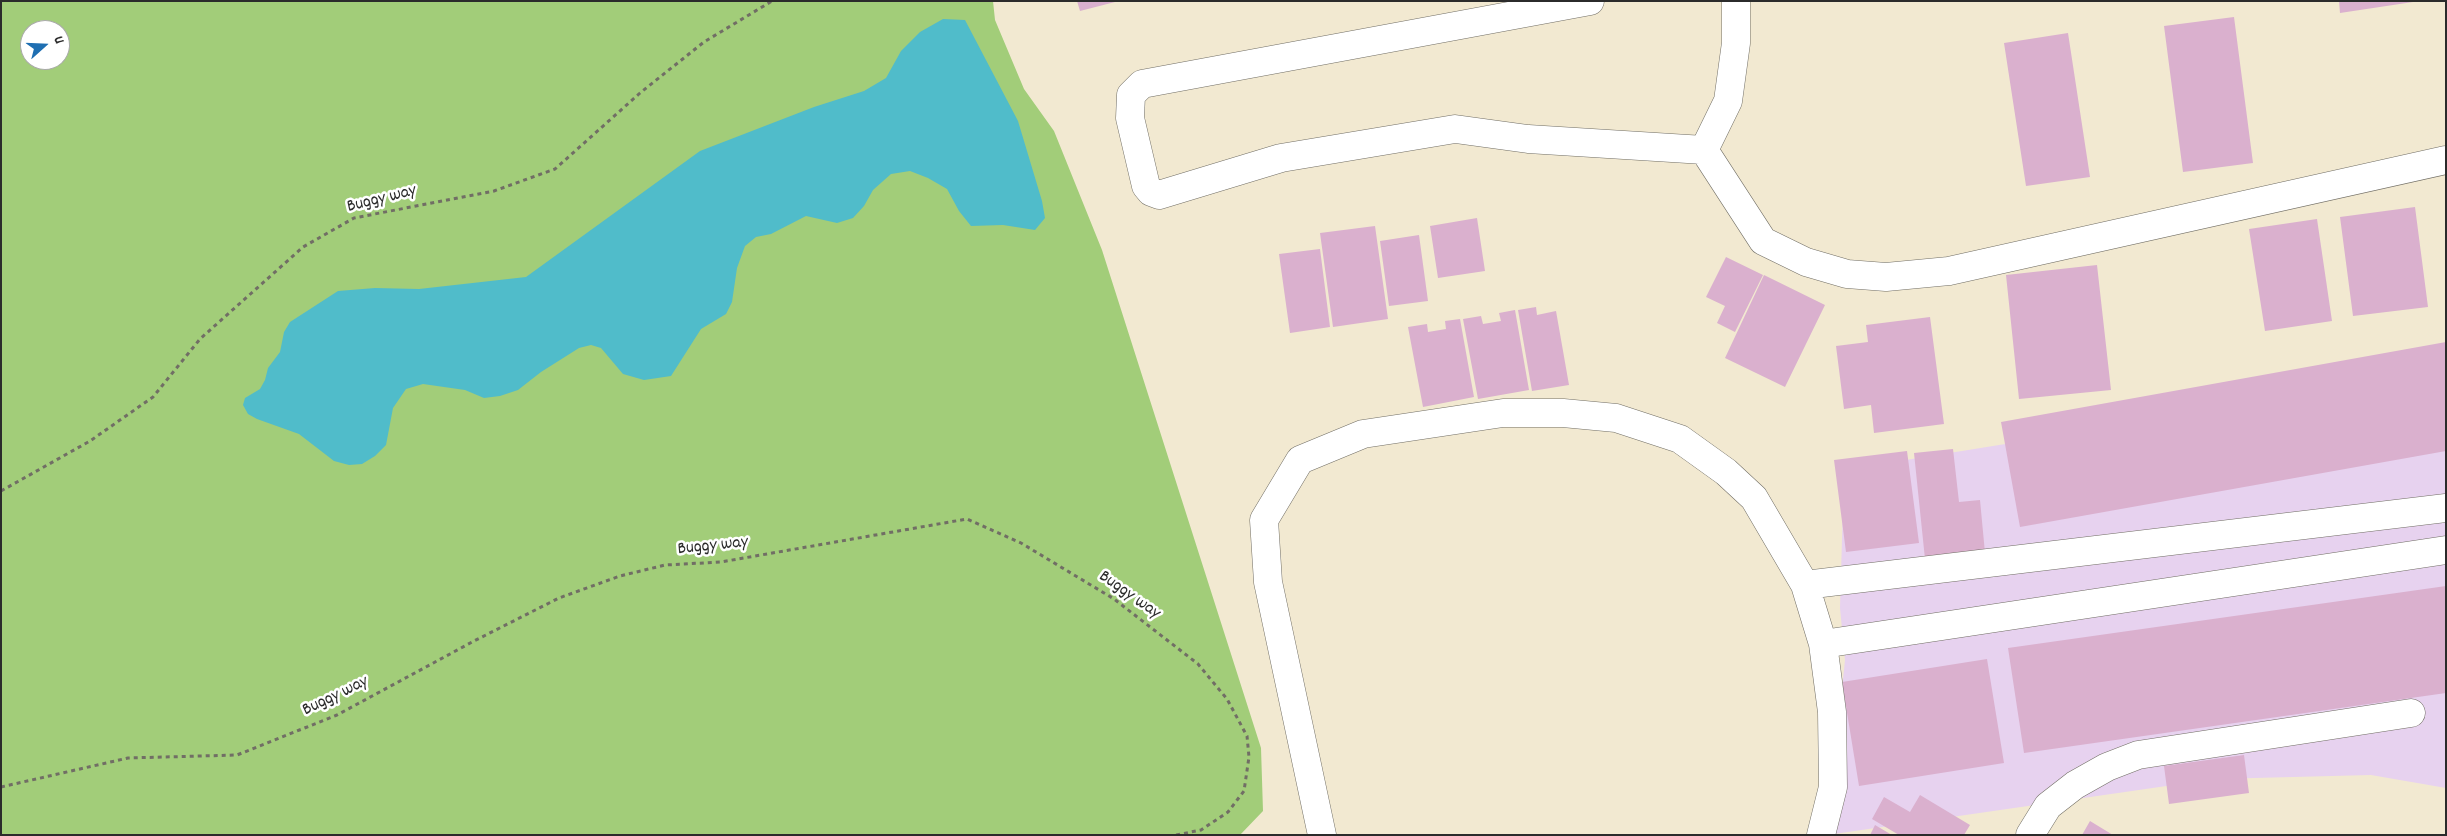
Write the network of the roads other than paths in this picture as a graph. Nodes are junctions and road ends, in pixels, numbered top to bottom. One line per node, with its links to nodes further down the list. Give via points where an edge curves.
1 (1590, 1): 3 (street, via 1142,84 1131,95 1130,118 1146,186 1159,195 1281,158 1455,129 1528,140)
2 (1736, 1): 3 (street, via 1736,43 1728,101)
3 (1704, 150): 4 (street, via 1763,241 1806,262 1847,274 1886,277 1949,272)
4 (2446, 160)
5 (2446, 508): 7 (street)
6 (2446, 550): 8 (street)
7 (1805, 585): 8 (street); 10 (street, via 1754,498 1726,472 1680,439 1616,418 1563,413 1503,413 1363,434 1300,460 1264,520 1268,582)
8 (1823, 644): 11 (street, via 1832,712 1833,787)
9 (2411, 713): 12 (street, via 2138,755 2075,785 2048,806)
10 (1322, 835)
11 (1821, 835)
12 (2030, 835)

